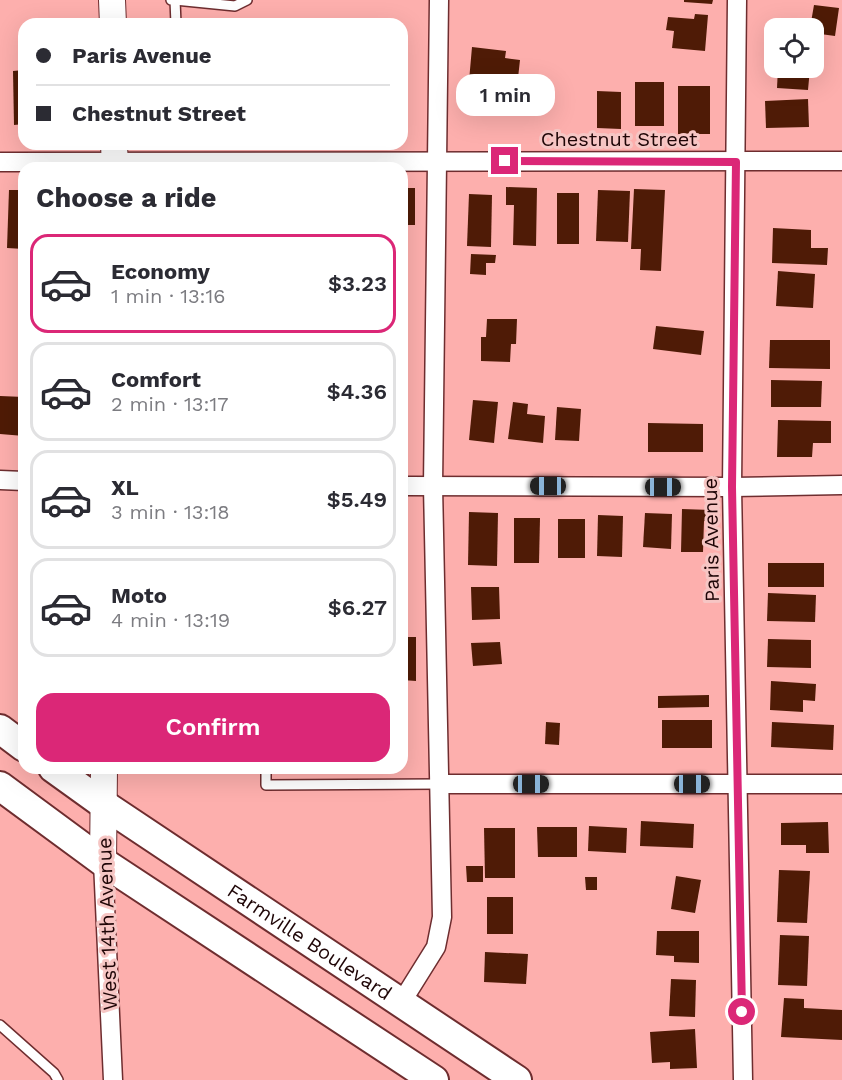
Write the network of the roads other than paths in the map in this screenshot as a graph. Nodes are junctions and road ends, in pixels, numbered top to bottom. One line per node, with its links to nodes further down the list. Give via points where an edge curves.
1 (112, 0): 8 (main road)
2 (171, 0): 3 (lane)
3 (175, 0): 7 (lane); 9 (lane)
4 (247, 0): 7 (lane, via 234,6)
5 (438, 0): 11 (street)
6 (737, 0): 14 (street, Paris Avenue)
7 (224, 3)
8 (113, 18)
9 (176, 18)
10 (115, 158): 11 (street, Chestnut Street); 13 (street, Chestnut Street)
11 (436, 161): 14 (street, Chestnut Street); 19 (street)
12 (842, 161): 14 (street, Chestnut Street)
13 (0, 162)
14 (736, 162): 20 (street, Paris Avenue)
15 (0, 480): 16 (street)
16 (18, 481)
17 (842, 485): 20 (street)
18 (408, 486): 19 (street)
19 (433, 486): 20 (street); 26 (street)
20 (732, 487): 27 (street, Paris Avenue)
21 (0, 729): 22 (main road)
22 (18, 742)
23 (61, 774): 30 (main road, Farmville Boulevard)
24 (104, 774): 30 (main road, West 14th Avenue)
25 (266, 774): 26 (lane, via 266,785)
26 (440, 784): 27 (street); 32 (street, via 442,917 436,947)
27 (738, 784): 28 (street); 38 (street, Paris Avenue)
28 (842, 784)
29 (0, 786): 31 (main road)
30 (103, 804): 31 (main road, West 14th Avenue); 32 (main road, Farmville Boulevard)
31 (103, 862): 35 (street, West 14th Avenue); 36 (main road)
32 (401, 1003): 37 (main road, Farmville Boulevard)
33 (0, 1025): 34 (lane)
34 (58, 1080)
35 (114, 1080)
36 (433, 1080)
37 (517, 1080)
38 (743, 1080)

